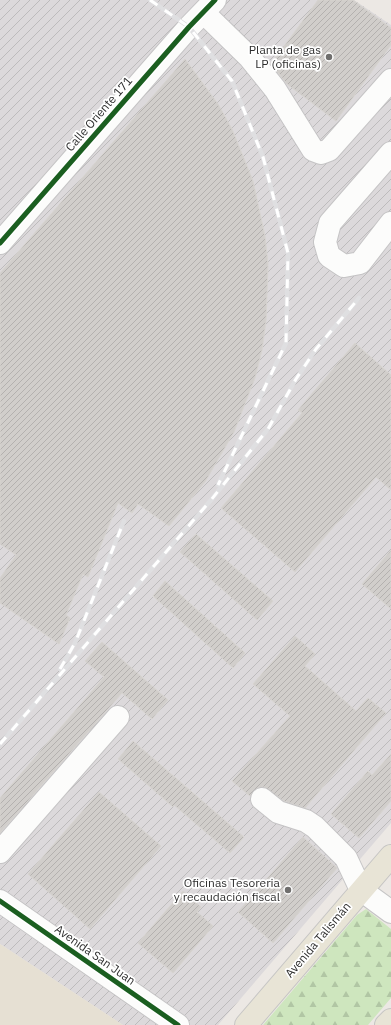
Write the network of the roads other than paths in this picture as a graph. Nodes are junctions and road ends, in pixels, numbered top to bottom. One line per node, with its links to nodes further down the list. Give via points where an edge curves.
1 (209, 6): 2 (street, via 275,89 314,150 321,153 329,150); 5 (street, Calle Oriente 171)
2 (391, 80)
3 (391, 153): 4 (street, via 330,223 325,242 329,256 344,266 360,263)
4 (391, 223)
5 (0, 243)
6 (118, 717): 8 (street)
7 (262, 800): 10 (street, via 278,812 306,821 315,828 346,858)
8 (0, 852)
9 (391, 856): 10 (main road, Avenida Talismán)
10 (361, 890): 12 (street); 15 (main road, Avenida Talismán)
11 (0, 901): 14 (street, Avenida San Juan)
12 (391, 912)
13 (391, 1020): 16 (main road)
14 (178, 1025)
15 (246, 1025)
16 (386, 1025)

